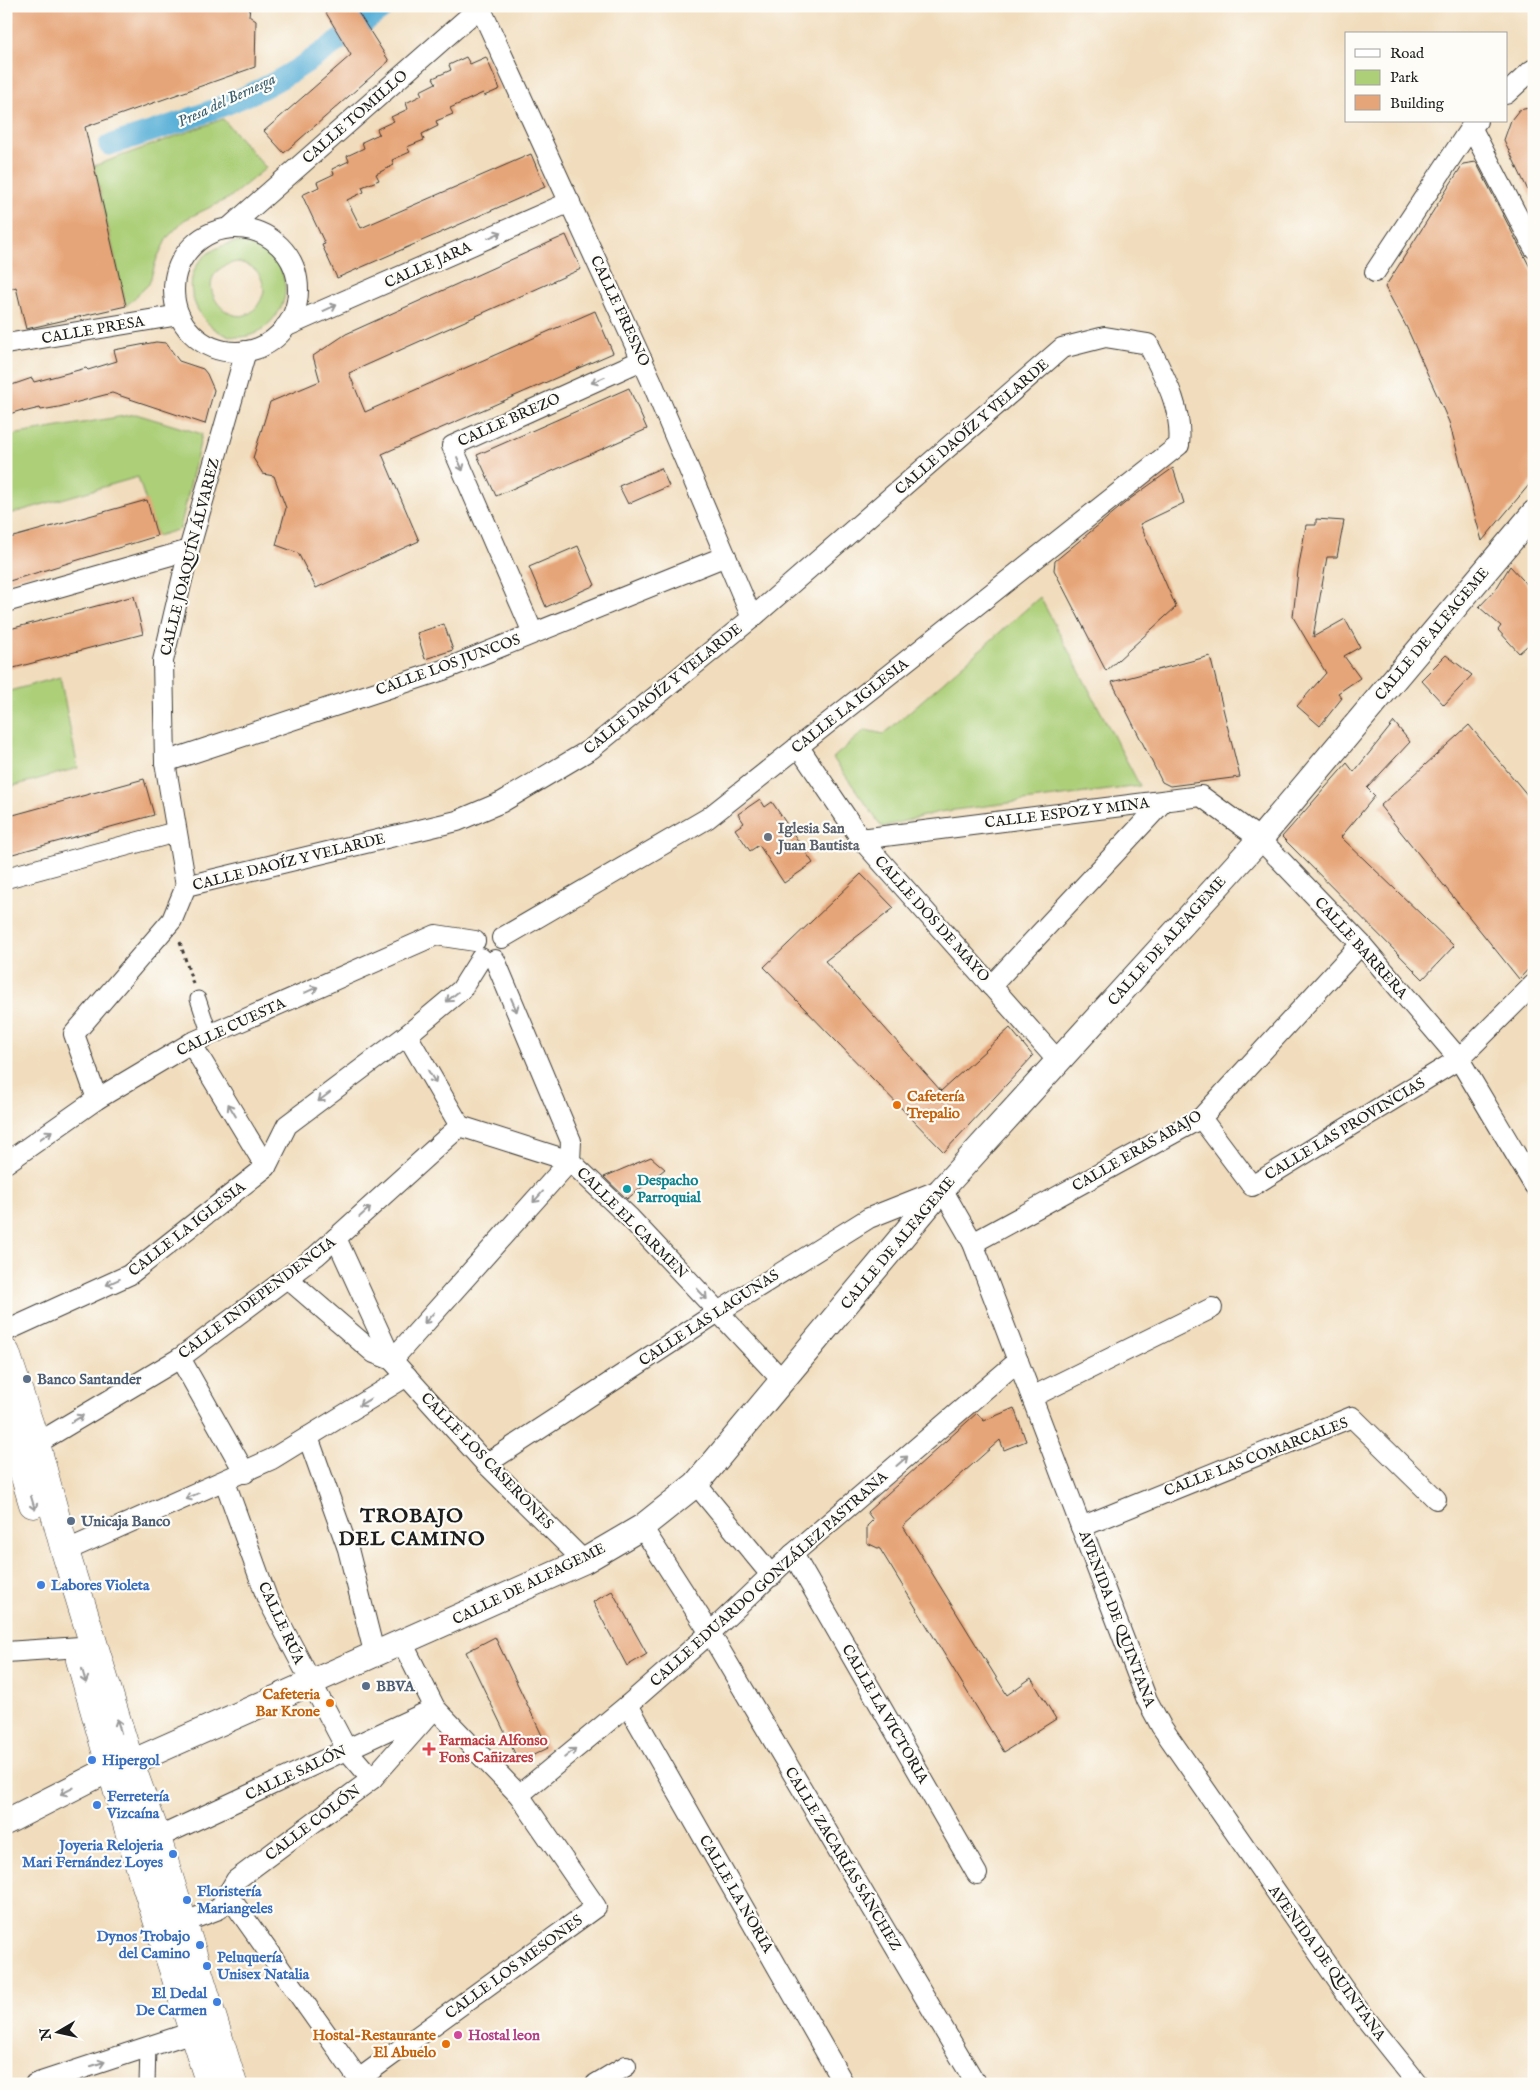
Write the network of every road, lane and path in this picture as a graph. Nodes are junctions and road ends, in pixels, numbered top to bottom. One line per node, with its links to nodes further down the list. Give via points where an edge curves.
1 (480, 7): 5 (street, CALLE FRESNO); 6 (street, CALLE TOMILLO)
2 (1532, 70): 3 (street)
3 (1508, 92)
4 (1474, 124): 7 (street); 8 (street)
5 (570, 202): 10 (street, CALLE JARA, one-way to 5); 13 (street, CALLE FRESNO)
6 (230, 227): 9 (street, via 209,233 194,243 181,259 174,277 174,297); 10 (street, via 257,231 277,243 291,261 298,284 296,306)
7 (1534, 248)
8 (1375, 272)
9 (179, 315): 11 (street, CALLE PRESA); 12 (street, via 190,332 206,345 226,351)
10 (286, 327): 12 (street, via 268,343)
11 (6, 344)
12 (246, 351): 16 (street, CALLE JOAQUÍN ÁLVAREZ)
13 (642, 360): 17 (street, CALLE FRESNO); 20 (street, CALLE BREZO, one-way to 20, via 452,446)
14 (1179, 445): 19 (street, CALLE DAOÍZ Y VELARDE, via 1181,431 1170,388 1148,344 1105,336 1062,348); 21 (street, CALLE LA IGLESIA)
15 (1534, 513): 26 (street, CALLE DE ALFAGEME)
16 (189, 550): 18 (street); 22 (street, CALLE JOAQUÍN ÁLVAREZ, via 163,661)
17 (726, 556): 19 (street, CALLE FRESNO); 20 (street, CALLE LOS JUNCOS)
18 (6, 602)
19 (752, 618): 28 (street, CALLE DAOÍZ Y VELARDE, via 590,749 502,802 457,821)
20 (534, 633): 22 (street, CALLE LOS JUNCOS, via 443,670)
21 (798, 746): 25 (street, CALLE DOS DE MAYO); 30 (street, CALLE LA IGLESIA, via 708,818)
22 (165, 762): 24 (street, CALLE JOAQUÍN ÁLVAREZ)
23 (1164, 801): 25 (street, CALLE ESPOZ Y MINA); 26 (street, CALLE ESPOZ Y MINA, via 1201,796); 34 (street)
24 (176, 832): 27 (street); 28 (street, CALLE JOAQUÍN ÁLVAREZ)
25 (861, 839): 34 (street, CALLE DOS DE MAYO)
26 (1260, 839): 31 (street, CALLE BARRERA); 40 (street, CALLE DE ALFAGEME)
27 (6, 878)
28 (186, 886): 29 (street, CALLE DAOÍZ Y VELARDE)
29 (172, 920): 35 (path); 41 (street, CALLE DAOÍZ Y VELARDE, via 74,1034)
30 (502, 938): 32 (street, CALLE LA IGLESIA, via 504,948); 32 (street, via 494,932 485,932)
31 (1362, 944): 39 (street, CALLE BARRERA); 42 (street, CALLE ERAS ABAJO)
32 (484, 953): 36 (street, CALLE CUESTA, one-way to 32, via 436,935); 37 (street, CALLE LA IGLESIA, one-way to 37, via 461,990); 46 (street, CALLE EL CARMEN, one-way to 46, via 571,1141)
33 (1534, 984): 39 (street)
34 (991, 986): 40 (street, CALLE DOS DE MAYO)
35 (198, 999): 36 (street)
36 (210, 1034): 38 (street, CALLE CUESTA)
37 (407, 1036): 43 (street, CALLE LA IGLESIA, one-way to 43); 44 (street, one-way to 44)
38 (191, 1043): 41 (street, CALLE CUESTA); 45 (street, one-way to 38)
39 (1459, 1059): 42 (street, CALLE LAS PROVINCIAS, via 1252,1186); 49 (street, CALLE BARRERA)
40 (1058, 1061): 50 (street, CALLE DE ALFAGEME)
41 (97, 1099): 47 (street, CALLE CUESTA, one-way to 41)
42 (1201, 1118): 52 (street, CALLE ERAS ABAJO)
43 (287, 1125): 45 (street, CALLE LA IGLESIA); 48 (street, CALLE LA IGLESIA)
44 (460, 1126): 46 (street); 51 (street, CALLE INDEPENDENCIA, one-way to 44)
45 (249, 1139): 48 (street)
46 (570, 1161): 55 (street, CALLE EL CARMEN, one-way to 55, via 630,1218); 59 (street, one-way to 59)
47 (6, 1163)
48 (266, 1167): 56 (street, CALLE LA IGLESIA, one-way to 56, via 129,1275)
49 (1534, 1185)
50 (942, 1189): 52 (street, AVENIDA DE QUINTANA); 55 (street, CALLE LAS LAGUNAS, via 869,1218); 62 (street, CALLE DE ALFAGEME)
51 (336, 1238): 53 (street, CALLE INDEPENDENCIA); 59 (street)
52 (973, 1243): 60 (street, AVENIDA DE QUINTANA)
53 (287, 1278): 58 (street, CALLE INDEPENDENCIA); 59 (street, via 374,1353)
54 (1212, 1308): 63 (street)
55 (718, 1312): 62 (street, CALLE EL CARMEN); 67 (street, CALLE LAS LAGUNAS)
56 (6, 1330)
57 (6, 1353): 66 (main road)
58 (180, 1358): 66 (street, CALLE INDEPENDENCIA, one-way to 58); 68 (street)
59 (392, 1360): 61 (street, CALLE LOS CASERONES)
60 (1018, 1361): 63 (street, AVENIDA DE QUINTANA); 75 (street, CALLE EDUARDO GONZÁLEZ PASTRANA, one-way to 60)
61 (407, 1376): 65 (street, one-way to 65); 67 (street, CALLE LOS CASERONES)
62 (782, 1380): 70 (street, CALLE DE ALFAGEME)
63 (1032, 1397): 73 (street, AVENIDA DE QUINTANA)
64 (6, 1414): 66 (main road)
65 (308, 1436): 68 (street); 82 (street, via 348,1549)
66 (20, 1456): 74 (main road); 80 (main road, one-way to 80)
67 (486, 1464): 76 (street, CALLE LOS CASERONES)
68 (245, 1473): 69 (street)
69 (225, 1482): 74 (street, one-way to 74); 83 (street, CALLE RÚA, via 267,1598)
70 (696, 1484): 72 (street, CALLE DE ALFAGEME); 77 (street)
71 (1436, 1498): 73 (street, CALLE LAS COMARCALES, via 1352,1417)
72 (642, 1527): 76 (street, CALLE DE ALFAGEME); 78 (street, CALLE ZACARÍAS SÁNCHEZ)
73 (1081, 1527): 106 (street, AVENIDA DE QUINTANA, via 1147,1700 1161,1726 1354,2004)
74 (65, 1550): 80 (main road)
75 (793, 1554): 77 (street, CALLE EDUARDO GONZÁLEZ PASTRANA); 92 (street, CALLE LA VICTORIA)
76 (584, 1561): 79 (street, CALLE DE ALFAGEME)
77 (772, 1576): 78 (street, CALLE EDUARDO GONZÁLEZ PASTRANA)
78 (710, 1634): 84 (street, CALLE EDUARDO GONZÁLEZ PASTRANA); 105 (street, CALLE ZACARÍAS SÁNCHEZ)
79 (403, 1644): 82 (street, CALLE DE ALFAGEME); 85 (street)
80 (86, 1646): 81 (street); 87 (main road)
81 (6, 1652)
82 (375, 1656): 83 (street, CALLE DE ALFAGEME)
83 (310, 1684): 86 (street, CALLE RÚA); 87 (street, CALLE DE ALFAGEME)
84 (628, 1705): 89 (street, CALLE EDUARDO GONZÁLEZ PASTRANA, one-way to 84); 104 (street, CALLE LA NORIA)
85 (435, 1708): 86 (street, CALLE SALÓN); 88 (street, CALLE COLÓN); 89 (street)
86 (347, 1750): 88 (street, CALLE RÚA); 91 (street, CALLE SALÓN)
87 (120, 1766): 90 (street, CALLE DE ALFAGEME, one-way to 90); 91 (main road); 94 (main road, via 166,1909); 95 (main road)
88 (372, 1779): 93 (street, CALLE COLÓN, via 236,1880)
89 (519, 1795): 98 (street, CALLE LOS MESONES, via 596,1907)
90 (6, 1822)
91 (157, 1838): 94 (main road)
92 (977, 1874)
93 (225, 1896): 94 (street, CALLE COLÓN, via 219,1910); 98 (street, via 236,1906)
94 (182, 1923): 95 (main road)
95 (203, 2029): 96 (street); 101 (main road); 102 (main road)
96 (148, 2048): 99 (street, one-way to 96); 100 (street)
97 (626, 2066): 103 (street)
98 (361, 2082)
99 (35, 2084)
100 (147, 2084)
101 (210, 2084)
102 (233, 2084)
103 (596, 2084)
104 (844, 2084)
105 (976, 2084)
106 (1418, 2084)

